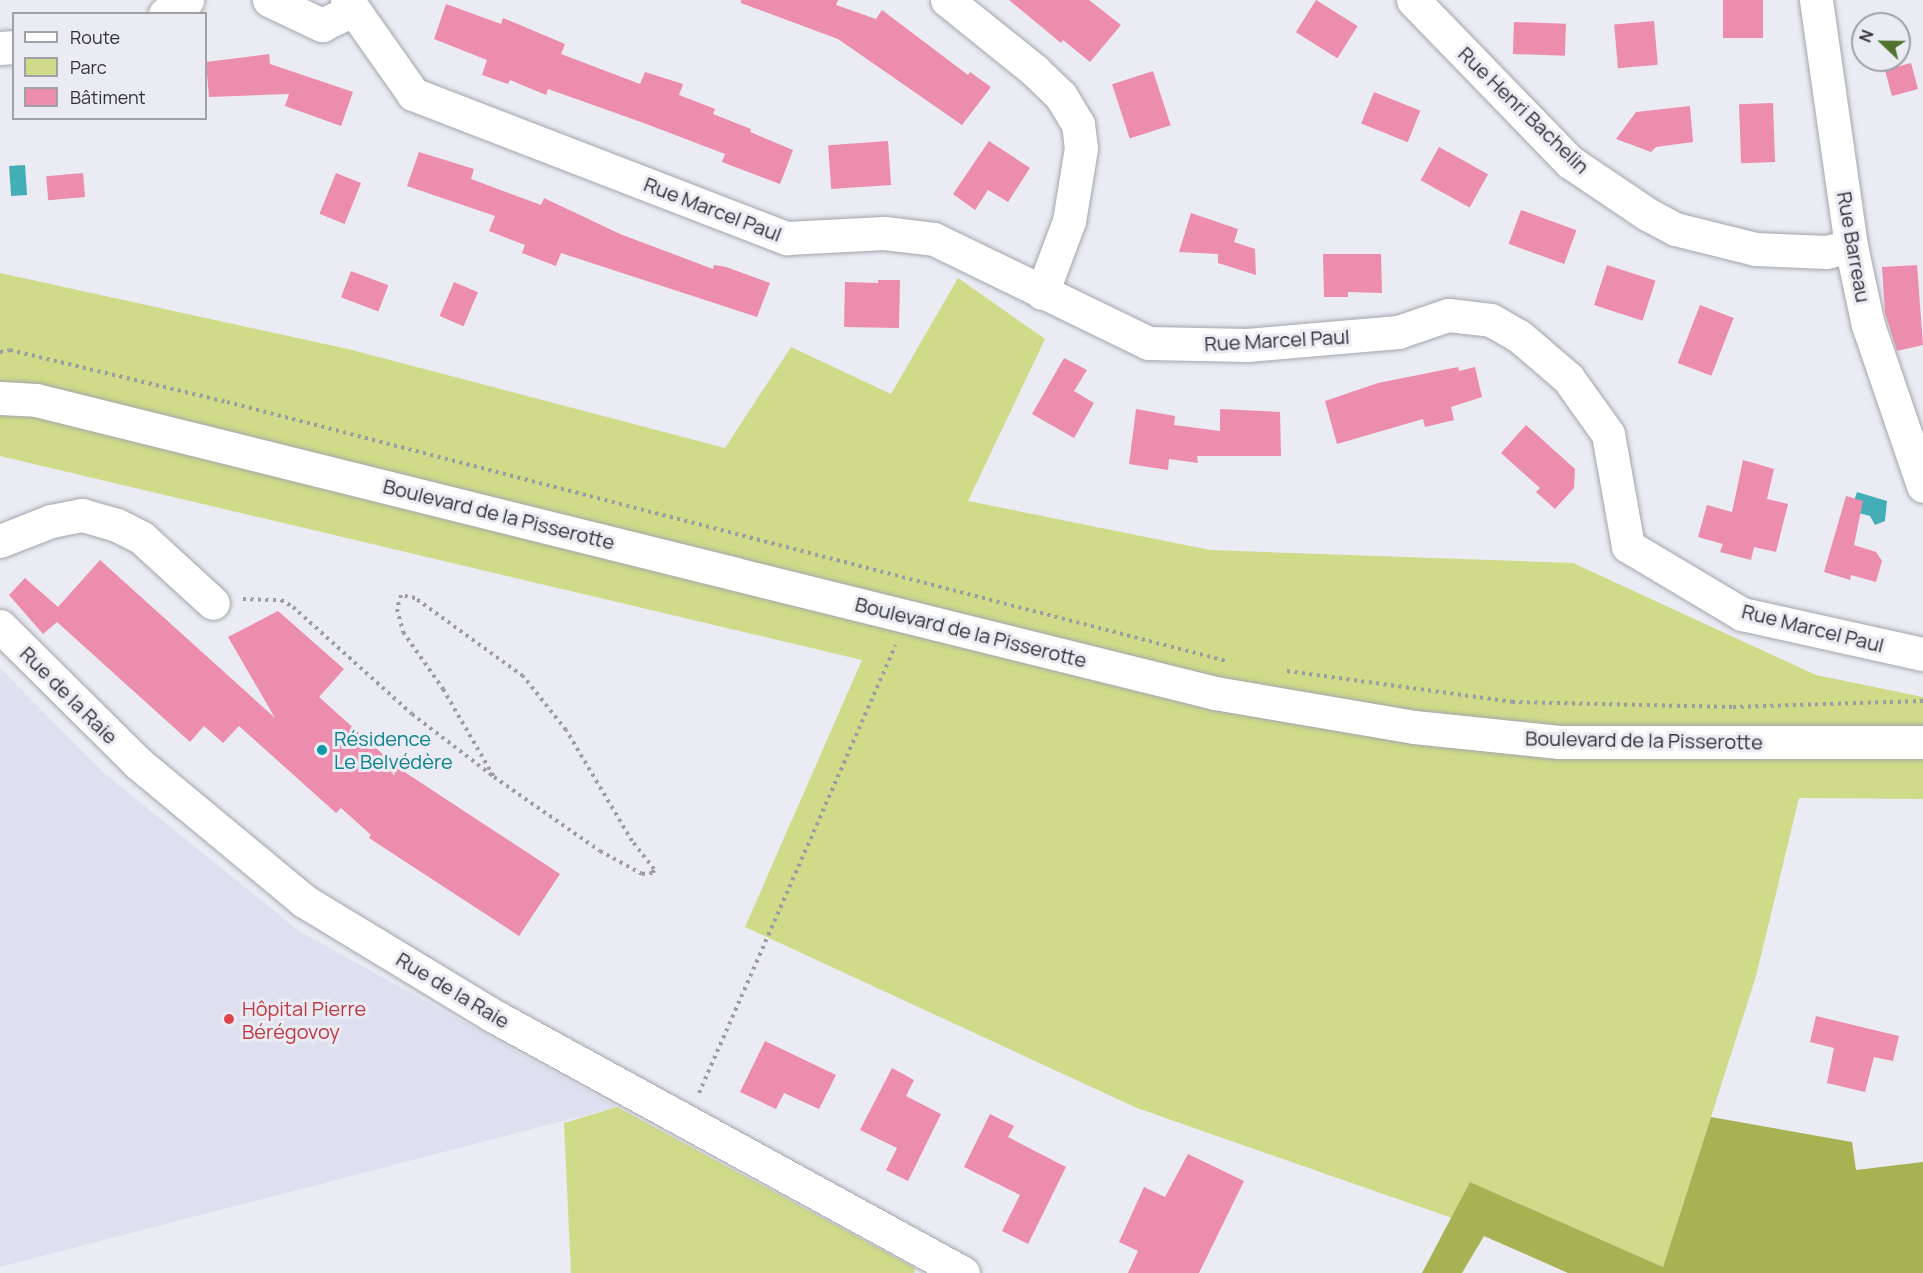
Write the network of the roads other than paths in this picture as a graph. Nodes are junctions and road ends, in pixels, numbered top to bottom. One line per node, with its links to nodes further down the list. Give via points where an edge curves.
1 (187, 0): 7 (street)
2 (268, 0): 6 (street, via 322,25)
3 (947, 0): 9 (street, via 1041,77 1067,103 1078,124 1081,148 1069,221)
4 (1413, 0): 8 (street, Rue Henri Bachelin, via 1570,162 1647,214 1675,229 1755,249 1826,252)
5 (1816, 0): 8 (street, Rue Barreau)
6 (349, 5): 9 (street, Rue Marcel Paul, via 413,94 787,238 884,233 934,239)
7 (168, 12)
8 (1851, 246): 13 (street, Rue Barreau, via 1868,325)
9 (1042, 293): 17 (street, Rue Marcel Paul, via 1148,343 1247,345 1398,332 1448,315 1491,320 1519,336 1568,378 1608,434 1628,546 1742,614)
10 (0, 382): 12 (street, Boulevard de la Pisserotte)
11 (0, 398): 12 (street, Boulevard de la Pisserotte)
12 (36, 400): 18 (street, Boulevard de la Pisserotte, via 1215,693 1414,727 1559,742)
13 (1923, 486)
14 (0, 541): 15 (street, via 51,521 82,515 117,525 142,538)
15 (213, 603)
16 (0, 626): 19 (street, Rue de la Raie, via 138,763 304,901 492,1015)
17 (1923, 654)
18 (1923, 742)
19 (963, 1273)

